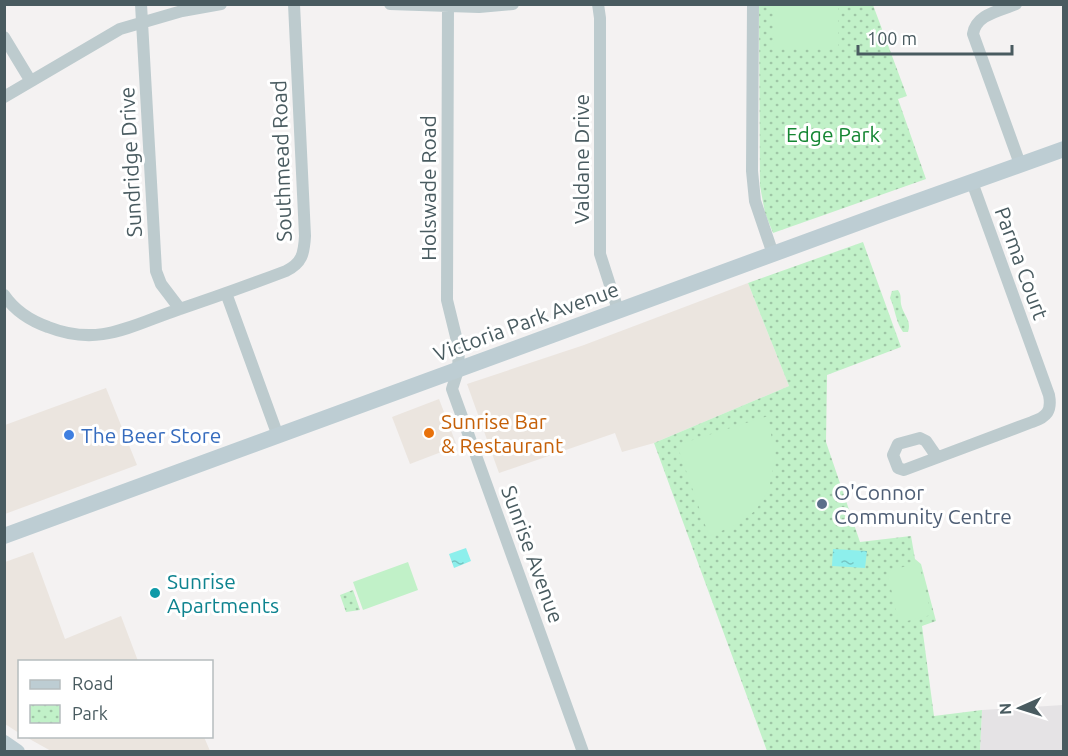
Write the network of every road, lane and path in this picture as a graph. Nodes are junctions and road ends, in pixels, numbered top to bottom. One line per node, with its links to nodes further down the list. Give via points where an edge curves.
1 (141, 4): 10 (street, Sundridge Drive)
2 (221, 4): 10 (street)
3 (294, 4): 18 (street, Southmead Road, via 304,252 298,265 286,272)
4 (390, 4): 9 (street)
5 (513, 4): 9 (street)
6 (598, 4): 21 (street, Valdane Drive, via 600,254)
7 (753, 4): 17 (street, via 752,171 755,201)
8 (1016, 4): 15 (street, via 982,18 973,34)
9 (448, 5): 22 (street, Holswade Road, via 447,300 459,350)
10 (141, 21): 12 (street); 20 (street, Sundridge Drive, via 156,272)
11 (4, 37): 12 (street)
12 (30, 80): 13 (street)
13 (4, 97)
14 (1064, 149): 15 (main road, Victoria Park Avenue)
15 (1020, 164): 16 (main road, Victoria Park Avenue)
16 (972, 183): 17 (main road, Victoria Park Avenue); 24 (street, Parma Court, via 1050,408 1040,419)
17 (773, 254): 21 (main road, Victoria Park Avenue)
18 (226, 293): 20 (street, Southmead Road); 23 (street)
19 (4, 295): 20 (street, Southmead Road, via 25,316 69,335 121,331)
20 (180, 309)
21 (618, 310): 22 (main road, Victoria Park Avenue)
22 (458, 370): 23 (main road, Victoria Park Avenue); 28 (street, Sunrise Avenue, via 452,389)
23 (278, 436): 25 (main road, Victoria Park Avenue)
24 (937, 457)
25 (4, 536)
26 (4, 743): 27 (main road)
27 (17, 752)
28 (583, 752)

